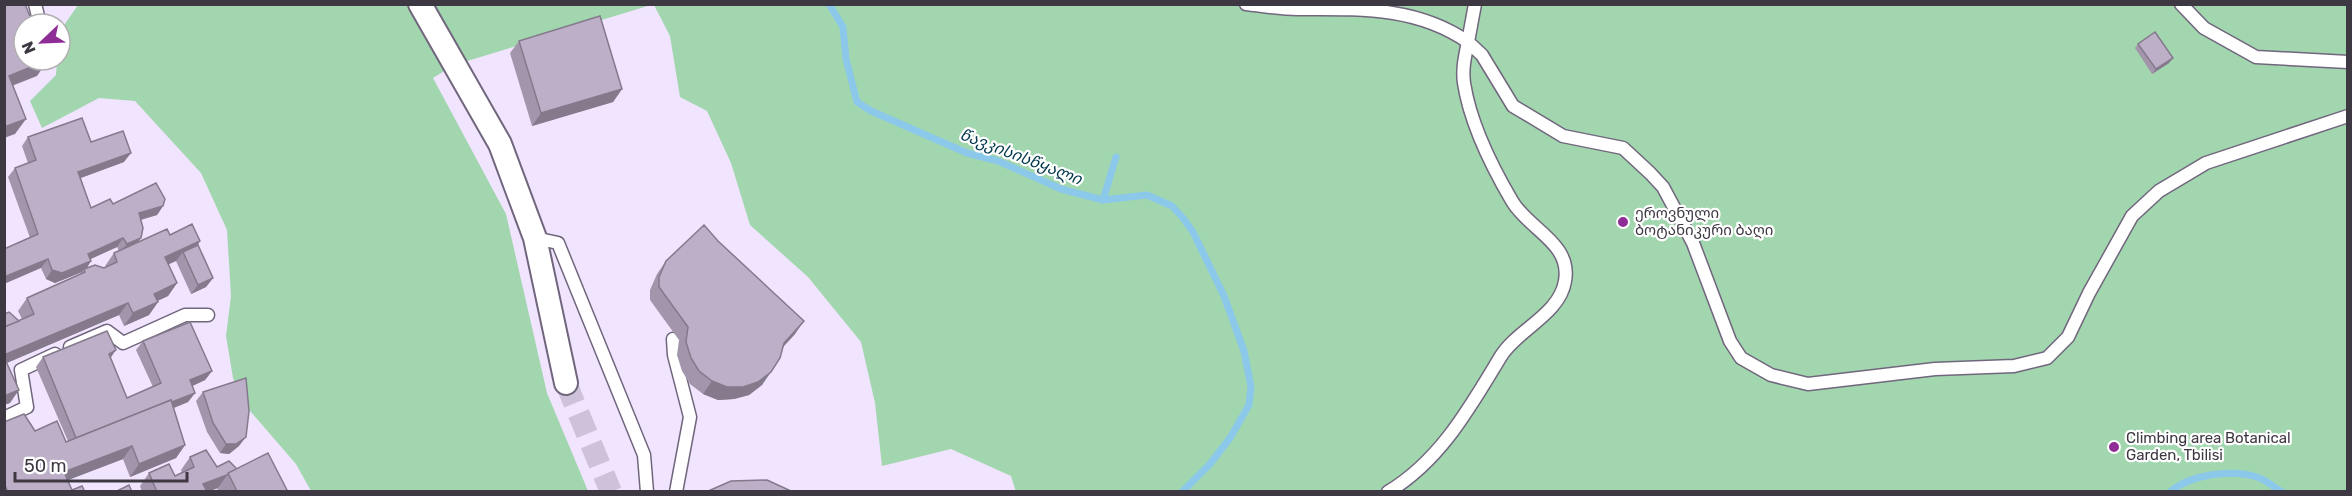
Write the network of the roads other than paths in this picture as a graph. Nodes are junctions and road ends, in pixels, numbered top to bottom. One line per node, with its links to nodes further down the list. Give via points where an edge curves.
1 (420, 4): 8 (street, via 500,144)
2 (1246, 4): 5 (lane, via 1413,15 1448,28)
3 (1475, 4): 5 (lane)
4 (2181, 4): 6 (lane, via 2204,28 2256,57)
5 (1468, 42): 7 (lane, via 1482,55 1513,106 1563,136 1623,148 1650,172 1663,187 1692,243 1730,341 1741,358 1771,375 1808,384 1935,369 2014,366 2047,358 2068,336 2132,216 2159,191 2206,164); 15 (lane, via 1464,84 1474,118 1512,202 1560,252 1565,282 1558,297 1503,353 1466,416 1433,456)
6 (2348, 62)
7 (2348, 116)
8 (535, 238): 11 (street); 13 (lane, via 558,243 644,455)
9 (208, 315): 12 (lane, via 185,315 123,343 107,331 21,370 27,408)
10 (673, 339): 14 (lane, via 690,417)
11 (567, 383)
12 (4, 418)
13 (647, 492)
14 (676, 492)
15 (1388, 492)

